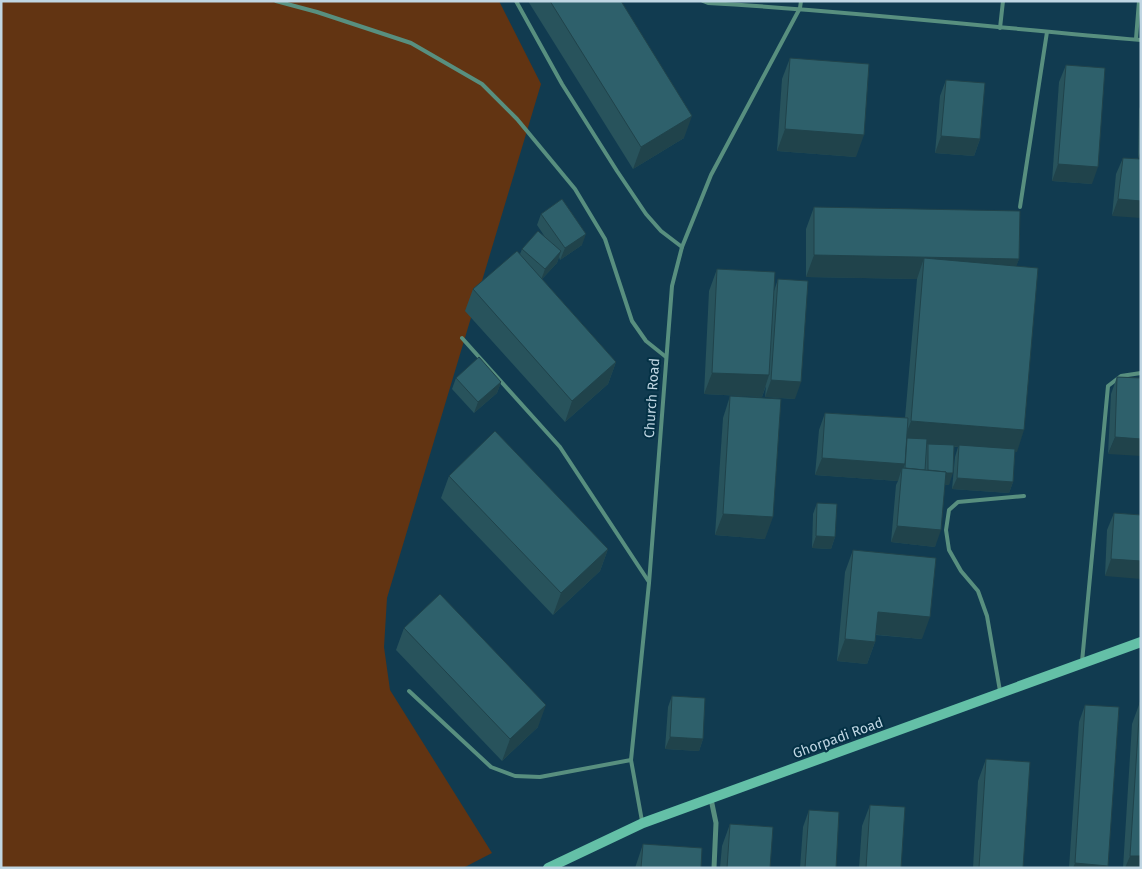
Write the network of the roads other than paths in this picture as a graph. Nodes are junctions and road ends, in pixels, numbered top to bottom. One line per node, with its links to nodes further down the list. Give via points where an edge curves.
1 (276, 1): 14 (lane, via 411,43 482,84 517,119 574,189 605,239 632,322 646,341)
2 (516, 1): 12 (lane, via 562,84 646,214)
3 (703, 1): 7 (lane)
4 (801, 1): 7 (lane, Church Road)
5 (1003, 1): 8 (lane)
6 (1139, 1): 10 (lane)
7 (800, 8): 8 (lane); 12 (lane, Church Road, via 711,175)
8 (1000, 28): 9 (lane)
9 (1047, 32): 10 (lane); 11 (lane)
10 (1138, 39)
11 (1020, 207)
12 (682, 247): 14 (lane, Church Road, via 672,286)
13 (462, 338): 17 (lane, via 560,447)
14 (666, 357): 17 (lane, Church Road)
15 (1141, 374): 19 (lane, via 1121,376 1108,386)
16 (1024, 496): 21 (lane, via 958,502 950,510 946,530 949,550 978,592 987,616)
17 (649, 583): 22 (lane, Church Road)
18 (1141, 642): 19 (main road, Ghorpadi Road)
19 (1081, 664): 21 (main road, Ghorpadi Road)
20 (410, 691): 22 (lane, via 491,766 515,776 540,777)
21 (1000, 693): 23 (main road, Ghorpadi Road)
22 (631, 760): 24 (lane, Church Road)
23 (711, 799): 24 (main road, Ghorpadi Road); 26 (street, via 716,823)
24 (643, 823): 25 (main road, Ghorpadi Road)
25 (548, 868)
26 (714, 868)

